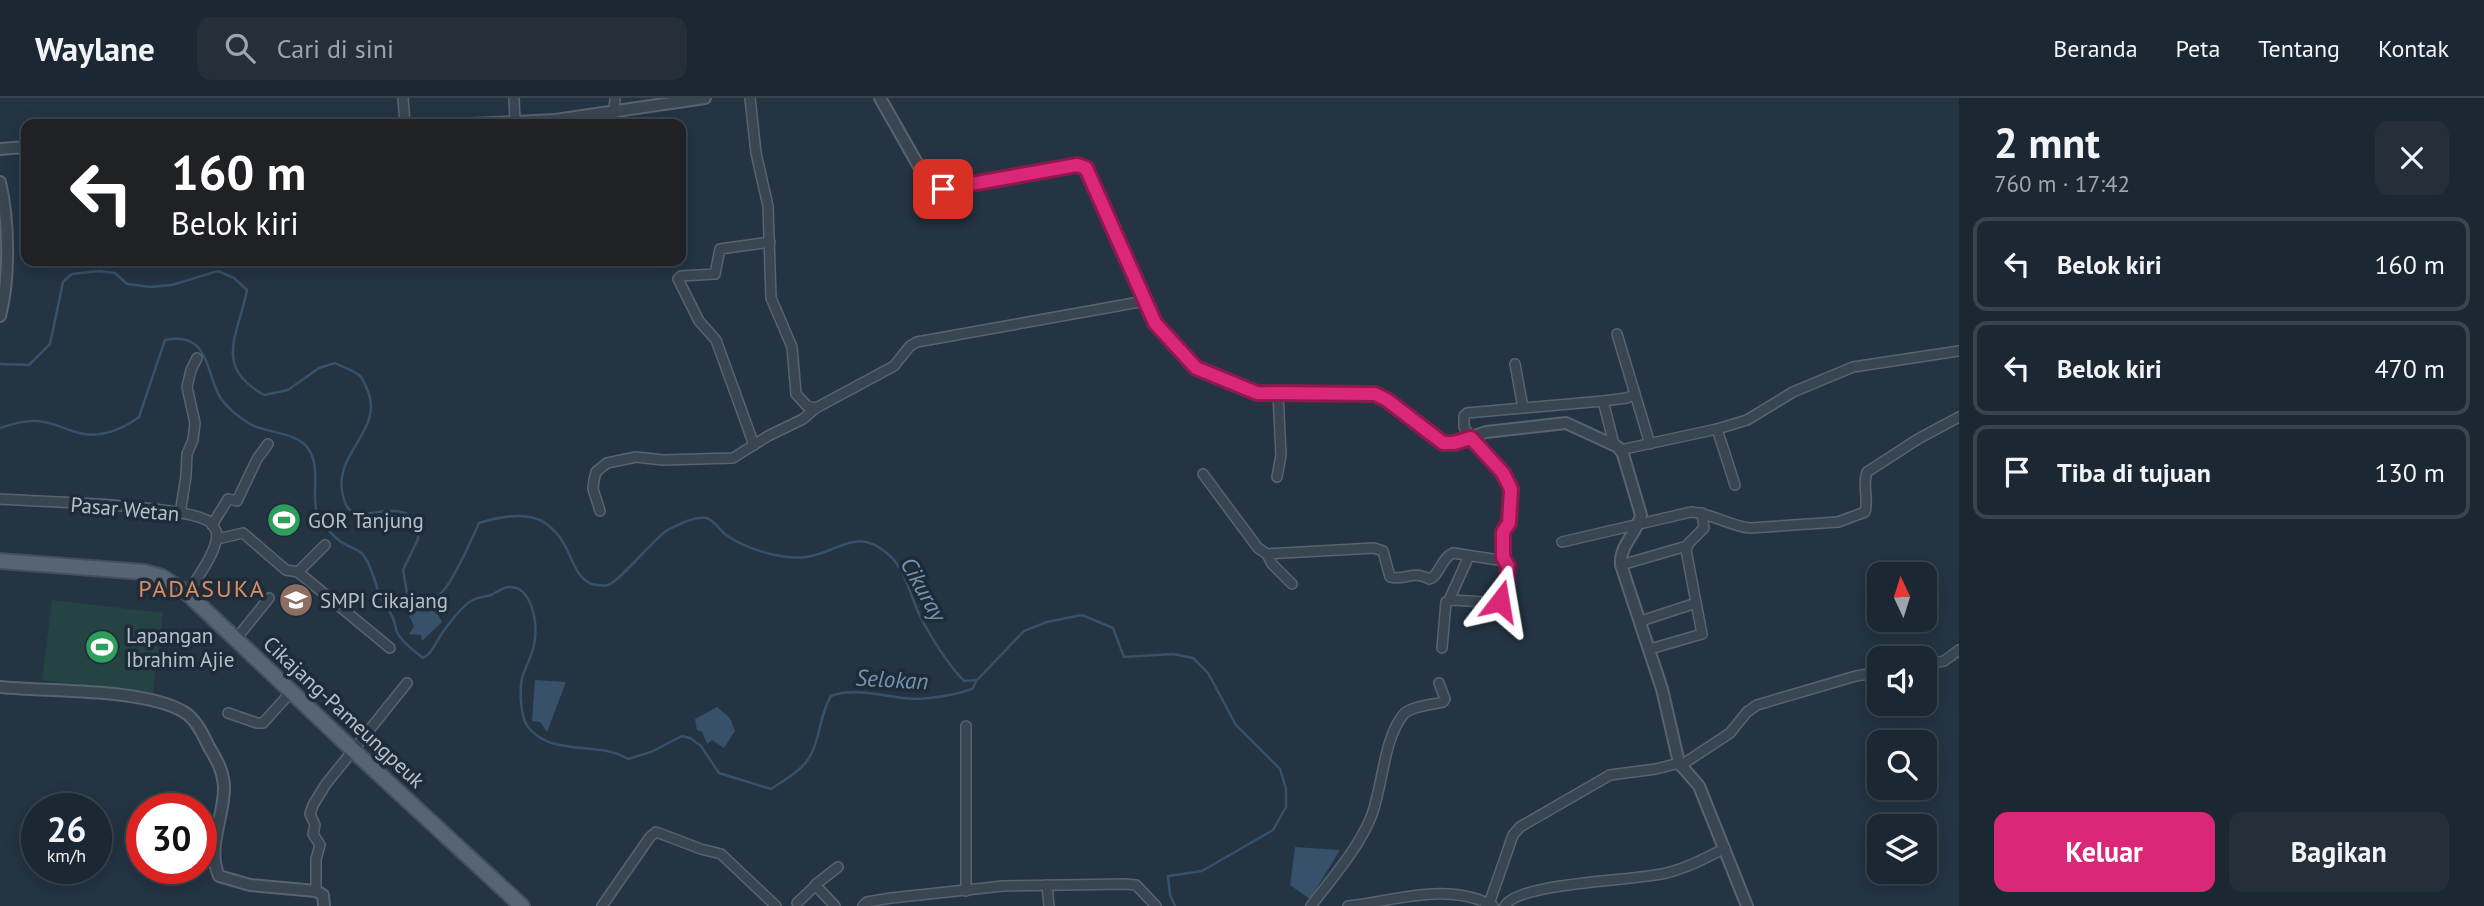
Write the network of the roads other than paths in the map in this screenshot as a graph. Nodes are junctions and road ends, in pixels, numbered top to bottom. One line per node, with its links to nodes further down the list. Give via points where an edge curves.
1 (403, 98): 8 (street)
2 (514, 98): 9 (street)
3 (615, 98): 7 (street)
4 (705, 98): 7 (street)
5 (750, 98): 14 (street)
6 (880, 98): 15 (street, via 929,184 937,189 1077,165 1086,168)
7 (614, 113): 10 (street)
8 (405, 119)
9 (515, 119)
10 (563, 119)
11 (21, 148): 12 (street)
12 (0, 149)
13 (0, 182): 16 (street, via 7,220)
14 (770, 242): 24 (street, via 771,298 792,348 796,394 807,406); 31 (street, via 720,249 715,274 678,279 699,321 716,340)
15 (1145, 301): 21 (street, via 1161,332 1196,368 1252,392); 24 (street, via 917,341 897,364)
16 (0, 316)
17 (1617, 334): 22 (street)
18 (1959, 351): 27 (street, via 1835,373 1748,420)
19 (197, 358): 39 (street, via 187,387 195,423)
20 (1516, 365): 25 (street)
21 (1278, 393): 28 (street, via 1375,394 1443,443); 34 (street, via 1281,455)
22 (1634, 394): 23 (street); 30 (street)
23 (1603, 401): 25 (street); 32 (street)
24 (816, 408): 31 (street)
25 (1523, 408): 28 (street, via 1467,413 1464,427)
26 (1959, 417): 38 (street, via 1867,472 1867,508 1851,519 1750,528)
27 (1717, 429): 30 (street); 35 (street)
28 (1471, 438): 32 (street, via 1486,432 1566,423); 49 (street, via 1503,473 1511,489 1509,523 1503,532)
29 (268, 444): 41 (street, via 237,500 228,499)
30 (1650, 444): 32 (street)
31 (754, 445): 37 (street, via 726,460 636,457 607,463 594,480)
32 (1617, 447): 40 (street, via 1640,508)
33 (1203, 474): 46 (street)
34 (1277, 477)
35 (1735, 485)
36 (0, 499): 39 (street, Pasar Wetan)
37 (600, 511)
38 (1702, 513): 40 (street); 45 (street, via 1704,528)
39 (180, 514): 41 (street, Pasar Wetan)
40 (1639, 523): 43 (street); 50 (street, via 1623,549)
41 (212, 524): 42 (street)
42 (217, 540): 51 (street, via 243,533 286,570); 53 (street)
43 (1562, 542)
44 (325, 545): 51 (street)
45 (1687, 546): 50 (street); 56 (street)
46 (1267, 554): 47 (street, via 1374,548 1382,551 1390,577 1417,574 1429,579 1435,577 1446,556); 52 (street)
47 (1469, 556): 49 (street); 55 (street)
48 (0, 561): 53 (main road, Cikajang-Pameungpeuk, via 144,572)
49 (1505, 561): 55 (street, via 1506,588 1500,592 1499,603)
50 (1621, 565): 57 (street)
51 (298, 572): 59 (street)
52 (1292, 584)
53 (187, 593): 58 (main road, Cikajang-Pameungpeuk)
54 (269, 598): 58 (street)
55 (1449, 600): 60 (street)
56 (1696, 603): 57 (street); 61 (street, via 1700,636)
57 (1641, 621): 61 (street)
58 (236, 639): 68 (main road, Cikajang-Pameungpeuk)
59 (390, 648)
60 (1442, 648)
61 (1650, 649): 72 (street)
62 (1959, 650): 63 (street)
63 (1937, 662)
64 (1867, 675): 72 (street, via 1757,705 1730,733)
65 (407, 683): 71 (street)
66 (1439, 684): 91 (street, via 1443,702 1401,717 1368,823)
67 (0, 687): 77 (street, via 138,697 184,712 202,733 223,779 216,845 219,876 250,885)
68 (291, 692): 69 (street, via 263,723); 71 (main road, Cikajang-Pameungpeuk)
69 (229, 713)
70 (966, 726): 78 (street)
71 (354, 751): 77 (street, via 326,784 310,814 320,845); 84 (main road, Cikajang-Pameungpeuk)
72 (1679, 765): 73 (street, via 1699,786); 82 (street, via 1610,775 1520,827 1513,835)
73 (1725, 848): 93 (street, via 1685,868 1534,891 1510,899); 94 (street)
74 (838, 867): 76 (street)
75 (1047, 885): 78 (street); 89 (street); 90 (street, via 1136,885)
76 (815, 886): 80 (street); 87 (street)
77 (316, 891): 83 (street, via 323,895)
78 (967, 891): 88 (street, via 891,898)
79 (1470, 902): 81 (street, via 1416,894); 82 (street)
80 (797, 903)
81 (1389, 903): 92 (street)
82 (1491, 905)
83 (324, 906)
84 (522, 906)
85 (602, 906): 86 (street, via 656,832 721,854)
86 (776, 906)
87 (835, 906)
88 (863, 906)
89 (1049, 906)
90 (1156, 906)
91 (1311, 906)
92 (1348, 906)
93 (1505, 906)
94 (1748, 906)

